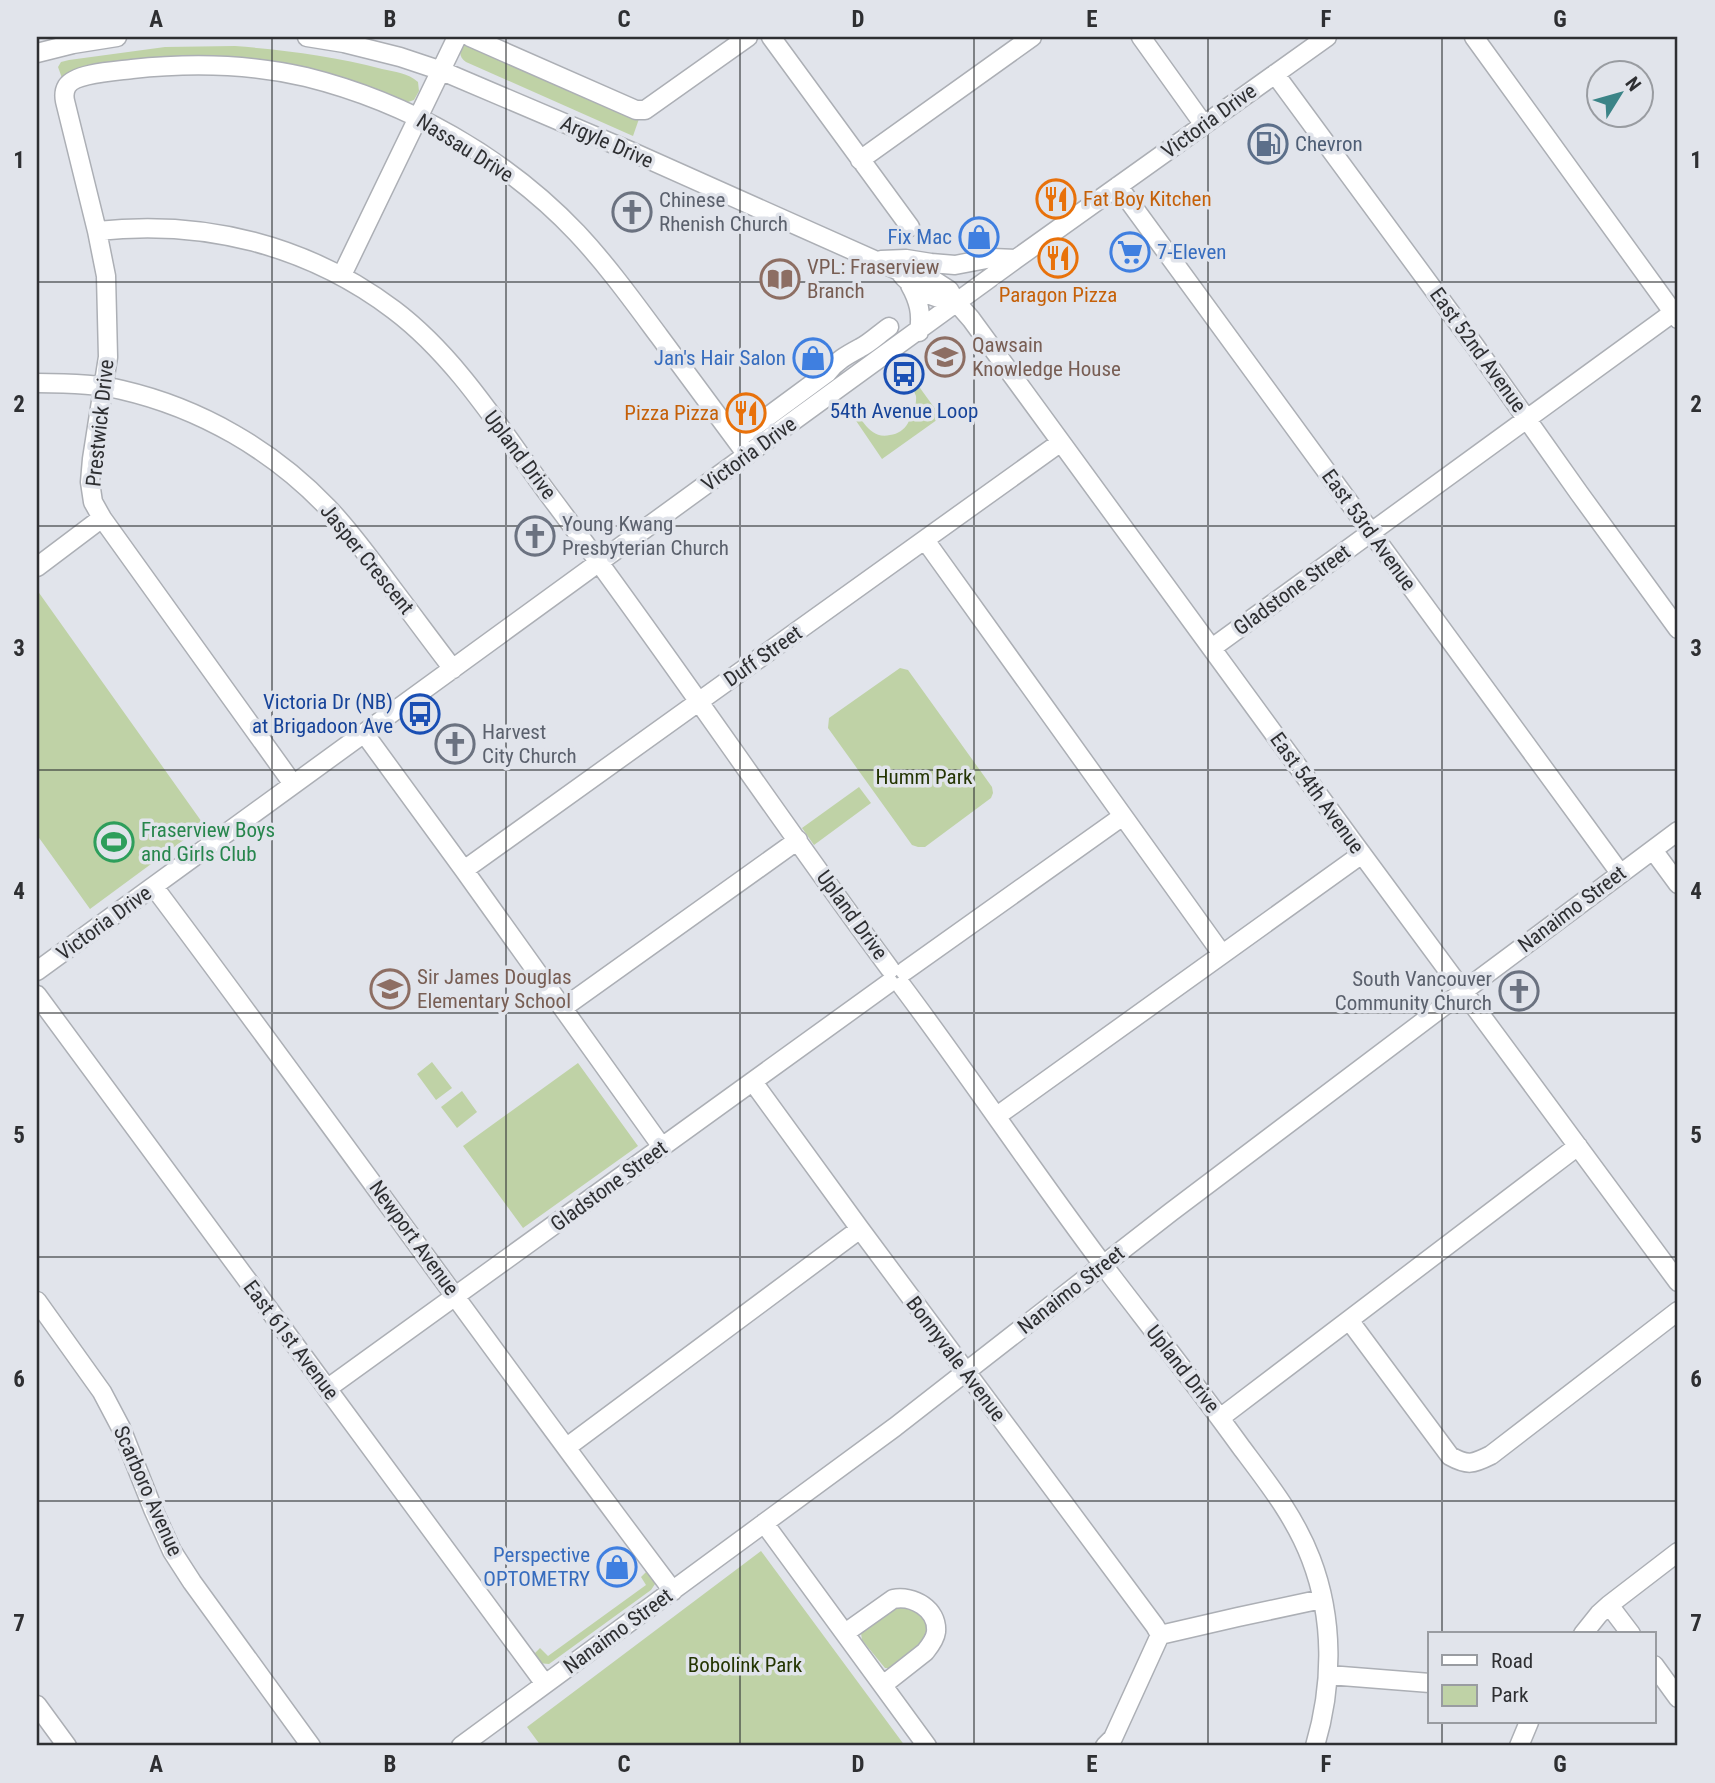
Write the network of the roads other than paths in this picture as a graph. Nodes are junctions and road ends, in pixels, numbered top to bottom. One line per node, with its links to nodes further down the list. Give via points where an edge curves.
1 (117, 37): 11 (street)
2 (307, 37): 12 (street, Argyle Drive)
3 (457, 37): 12 (street)
4 (470, 37): 5 (street, via 636,110 645,110)
5 (748, 37)
6 (771, 37): 17 (street)
7 (1032, 37): 17 (street)
8 (1141, 37): 16 (street)
9 (1327, 37): 13 (street, Victoria Drive)
10 (1474, 37): 26 (street)
11 (37, 53)
12 (442, 71): 15 (street); 22 (street, Argyle Drive)
13 (1275, 74): 16 (street, Victoria Drive); 33 (street, East 52nd Avenue)
14 (66, 88): 15 (street, Nassau Drive, via 80,77 152,67 248,69 353,90); 20 (street, Prestwick Drive, via 65,102)
15 (418, 118): 23 (street); 34 (street, Nassau Drive, via 499,164 578,234)
16 (1204, 125): 18 (street, Victoria Drive)
17 (860, 160): 19 (street)
18 (1118, 186): 21 (street, Victoria Drive); 38 (street, East 53rd Avenue)
19 (911, 227)
20 (97, 231): 23 (street, Upland Drive, via 146,227 208,232 270,247); 31 (street, Prestwick Drive, via 107,295)
21 (1016, 259): 22 (street, via 955,265); 25 (street, Victoria Drive)
22 (877, 260): 24 (street, Argyle Drive)
23 (342, 275): 40 (street, Upland Drive, via 431,341)
24 (905, 278): 25 (street, Argyle Drive, via 938,299); 28 (street, via 920,309)
25 (957, 303): 28 (street, Victoria Drive); 35 (street, East 54th Avenue)
26 (1677, 314): 33 (street, Gladstone Street)
27 (889, 327): 29 (street)
28 (919, 331): 32 (street, Victoria Drive)
29 (827, 373): 32 (street); 34 (street)
30 (37, 383): 31 (street, Jasper Crescent)
31 (103, 387): 37 (street, Prestwick Drive, via 90,482); 44 (street, Jasper Crescent, via 190,411 255,446 298,478 356,540)
32 (839, 388): 36 (street, Victoria Drive)
33 (1527, 419): 38 (street, Gladstone Street); 42 (street, East 52nd Avenue)
34 (736, 440): 36 (street, Nassau Drive)
35 (1061, 442): 39 (street, Duff Street); 43 (street, East 54th Avenue)
36 (747, 455): 40 (street, Victoria Drive)
37 (102, 519): 41 (street); 47 (street, Prestwick Drive)
38 (1371, 533): 43 (street, Gladstone Street); 54 (street, East 53rd Avenue)
39 (925, 540): 45 (street, Duff Street); 48 (street)
40 (600, 562): 44 (street, Victoria Drive); 45 (street, Upland Drive)
41 (37, 567)
42 (1678, 629)
43 (1212, 648): 52 (street, East 54th Avenue)
44 (453, 669): 46 (street, Victoria Drive)
45 (699, 701): 50 (street, Upland Drive); 53 (street, Duff Street)
46 (364, 733): 47 (street, Victoria Drive); 53 (street)
47 (293, 784): 56 (street, Victoria Drive)
48 (1123, 816): 57 (street); 59 (street, Gladstone Street)
49 (1678, 831): 51 (street, Nanaimo Street)
50 (798, 839): 59 (street, Upland Drive); 62 (street)
51 (1653, 850): 54 (street, Nanaimo Street); 55 (street)
52 (1362, 854): 57 (street); 60 (street, East 54th Avenue)
53 (464, 870): 62 (street)
54 (1620, 873): 60 (street, Nanaimo Street)
55 (1678, 884)
56 (154, 887): 58 (street, Victoria Drive); 70 (street, Newport Avenue)
57 (1222, 954): 64 (street)
58 (37, 971)
59 (897, 977): 63 (street, Gladstone Street); 64 (street, Upland Drive)
60 (1463, 991): 65 (street, East 54th Avenue); 68 (street, Nanaimo Street)
61 (37, 995): 75 (street, East 61st Avenue)
62 (563, 1008): 66 (street)
63 (753, 1082): 66 (street, Gladstone Street); 67 (street, Bonnyvale Avenue)
64 (997, 1116): 68 (street, Upland Drive)
65 (1578, 1146): 69 (street, East 54th Avenue); 73 (street)
66 (662, 1147): 70 (street, Gladstone Street)
67 (860, 1229): 74 (street, Bonnyvale Avenue); 77 (street)
68 (1103, 1265): 74 (street, Nanaimo Street); 76 (street, Upland Drive)
69 (1678, 1282)
70 (456, 1296): 75 (street, Gladstone Street); 77 (street, Newport Avenue)
71 (37, 1301): 96 (street, Scarboro Avenue, via 102,1392 121,1427 172,1550)
72 (1678, 1311): 73 (street, via 1492,1455 1475,1463 1462,1463 1450,1456)
73 (1349, 1320): 76 (street)
74 (967, 1372): 78 (street, Nanaimo Street); 86 (street, Bonnyvale Avenue)
75 (328, 1388): 90 (street, East 61st Avenue)
76 (1220, 1418): 81 (street, Upland Drive, via 1291,1517 1311,1559)
77 (566, 1447): 80 (street, Newport Avenue)
78 (764, 1523): 80 (street, Nanaimo Street); 85 (street)
79 (1678, 1552): 82 (street)
80 (673, 1591): 90 (street, Nanaimo Street)
81 (1322, 1600): 86 (street); 88 (street, Upland Drive)
82 (1609, 1605): 83 (street); 84 (street)
83 (1585, 1632)
84 (1629, 1632)
85 (845, 1633): 91 (street); 91 (street, via 901,1597 917,1601 930,1612 936,1634 930,1646)
86 (1160, 1635): 99 (street, via 1113,1738)
87 (1656, 1668): 92 (street)
88 (1329, 1675): 89 (street); 100 (street, Upland Drive)
89 (1428, 1683)
90 (545, 1684): 97 (street, Nanaimo Street)
91 (883, 1685): 98 (street)
92 (1678, 1698)
93 (37, 1705): 95 (street)
94 (1528, 1724): 101 (street)
95 (67, 1746)
96 (311, 1746)
97 (461, 1746)
98 (927, 1746)
99 (1105, 1746)
100 (1315, 1746)
101 (1519, 1746)

